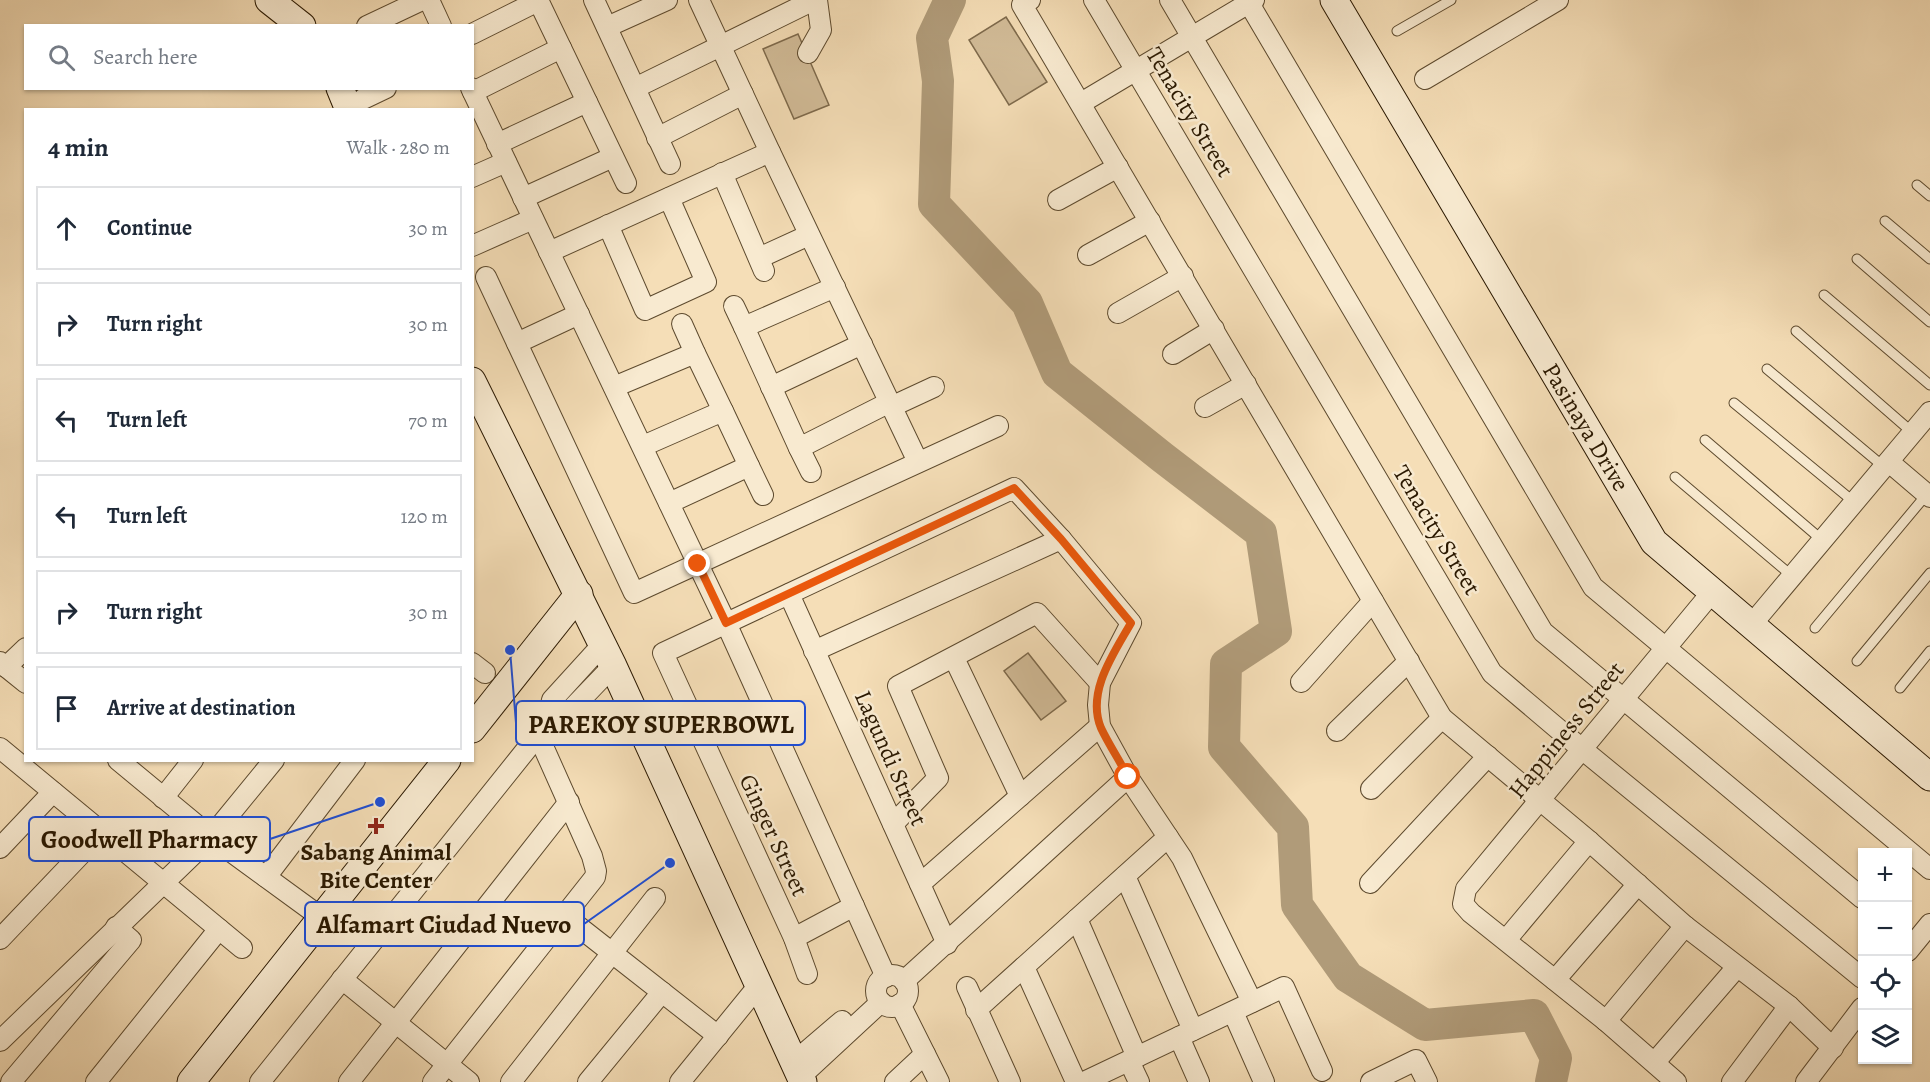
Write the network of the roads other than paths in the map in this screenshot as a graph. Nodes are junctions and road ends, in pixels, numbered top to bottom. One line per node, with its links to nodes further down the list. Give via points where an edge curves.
1 (269, 0): 17 (street)
2 (422, 0): 18 (street)
3 (429, 0): 19 (street)
4 (538, 0): 22 (street); 25 (street)
5 (594, 0): 20 (street)
6 (667, 0): 20 (street)
7 (699, 0): 24 (street)
8 (815, 0): 24 (street); 26 (street, via 820,30)
9 (1030, 0): 35 (street, via 1022,5)
10 (1094, 0): 27 (street, Tenacity Street)
11 (1170, 0): 23 (street)
12 (1334, 0): 107 (street, Pasinaya Drive, via 1654,542)
13 (1451, 0): 21 (lane)
14 (1558, 0): 16 (street)
15 (1250, 1): 23 (street); 115 (street, via 1593,587)
16 (1537, 5): 28 (street)
17 (299, 24)
18 (371, 24)
19 (440, 24)
20 (607, 27): 29 (street)
21 (1397, 31)
22 (474, 33)
23 (1192, 37): 27 (street); 127 (street, via 1543,632)
24 (720, 45): 29 (street); 31 (street)
25 (561, 48): 33 (street); 34 (street)
26 (808, 53)
27 (1136, 70): 35 (street); 133 (street, Tenacity Street, via 1492,673)
28 (1425, 79)
29 (635, 88): 36 (street)
30 (379, 90): 32 (street)
31 (743, 94): 36 (street); 37 (street)
32 (350, 99)
33 (474, 100): 38 (street)
34 (587, 102): 38 (street); 39 (street)
35 (1081, 103): 41 (street)
36 (657, 138): 40 (street)
37 (770, 152): 42 (street); 54 (street)
38 (502, 153): 43 (street); 47 (street)
39 (614, 157): 44 (street); 47 (street)
40 (670, 164)
41 (1118, 166): 49 (street); 51 (street)
42 (722, 173): 48 (street); 54 (street, via 762,264)
43 (474, 175)
44 (626, 183)
45 (1917, 185): 46 (lane)
46 (1930, 196)
47 (524, 198): 50 (street)
48 (669, 198): 53 (street); 53 (street, via 706,282 645,309)
49 (1058, 200)
50 (533, 219): 55 (street); 56 (street)
51 (1150, 221): 57 (street); 60 (street)
52 (1885, 221): 59 (lane)
53 (608, 225): 56 (street)
54 (809, 235): 62 (street)
55 (474, 245)
56 (549, 252): 66 (street)
57 (1088, 255)
58 (1857, 259): 67 (lane)
59 (1930, 259)
60 (1182, 276): 65 (street); 70 (street)
61 (486, 277): 72 (street)
62 (835, 287): 69 (street); 73 (street)
63 (1824, 295): 79 (lane)
64 (734, 306): 69 (street)
65 (1118, 313)
66 (579, 314): 72 (street); 80 (street)
67 (1930, 322)
68 (682, 324): 74 (street)
69 (744, 327): 81 (street)
70 (1214, 329): 75 (street); 77 (street)
71 (1796, 331): 89 (lane)
72 (517, 343): 104 (street, via 634,593)
73 (862, 344): 81 (street); 83 (street)
74 (695, 353): 80 (street); 86 (street)
75 (1173, 354)
76 (1767, 369): 94 (lane)
77 (1246, 384): 85 (street); 110 (street)
78 (474, 385): 108 (street)
79 (1930, 385)
80 (614, 387): 91 (street)
81 (771, 387): 92 (street)
82 (934, 387): 83 (street)
83 (891, 404): 92 (street); 93 (street)
84 (1734, 404): 100 (lane)
85 (1205, 407)
86 (723, 411): 91 (street); 95 (street)
87 (1930, 412): 89 (street)
88 (998, 426): 93 (street)
89 (1913, 432): 94 (street)
90 (1705, 440): 103 (lane)
91 (643, 446): 101 (street)
92 (799, 448): 96 (street)
93 (918, 462): 104 (street)
94 (1886, 464): 98 (street); 100 (street)
95 (749, 466): 99 (street); 101 (street)
96 (811, 472)
97 (1675, 477): 106 (lane)
98 (1929, 494): 113 (lane)
99 (763, 495)
100 (1854, 502): 103 (street)
101 (669, 503): 104 (street)
102 (1061, 539): 109 (street, via 1014,488); 116 (street); 125 (street, via 1131,623)
103 (1822, 540): 106 (street)
104 (698, 564): 111 (street)
105 (1930, 573): 121 (lane)
106 (1792, 576): 112 (street)
107 (1713, 591): 112 (street, Pasinaya Drive); 115 (street, Happiness Street)
108 (579, 594): 118 (street); 129 (street)
109 (789, 594): 111 (street); 116 (street, Lagundi Street)
110 (1373, 601): 120 (street); 124 (street)
111 (726, 623): 164 (street); 172 (street, Ginger Street, via 663,653)
112 (1752, 624): 142 (street, Pasinaya Drive)
113 (1815, 628)
114 (24, 649): 122 (street)
115 (1666, 649): 127 (street, Happiness Street); 155 (street)
116 (814, 651): 149 (street, Lagundi Street)
117 (1930, 651): 126 (lane)
118 (608, 655): 131 (street, via 563,718); 185 (street)
119 (954, 658): 125 (street, via 1037,613); 145 (street); 149 (street, via 898,686 938,778)
120 (1409, 661): 128 (street); 132 (street)
121 (1857, 661)
122 (3, 664): 123 (street)
123 (24, 681)
124 (1301, 682)
125 (1100, 683): 130 (street)
126 (1900, 688)
127 (1625, 699): 133 (street, Happiness Street); 162 (street)
128 (1442, 718): 135 (street); 143 (street)
129 (474, 726)
130 (1100, 726): 141 (street); 145 (street)
131 (543, 729): 148 (street); 183 (street)
132 (1338, 731)
133 (1583, 750): 147 (street, Happiness Street); 182 (street, Tenacity Street)
134 (1, 751): 144 (street)
135 (1488, 756): 147 (street); 159 (street)
136 (120, 762): 146 (street)
137 (191, 762): 146 (street)
138 (272, 762): 151 (street)
139 (353, 762): 157 (street)
140 (445, 762): 166 (street)
141 (1128, 777): 152 (street); 176 (street)
142 (1930, 777)
143 (1371, 789)
144 (53, 792): 150 (street); 154 (street)
145 (1020, 796): 160 (street)
146 (163, 798): 151 (street)
147 (1541, 801): 153 (street); 174 (street, Happiness Street, via 1466,889 1463,904)
148 (569, 802): 165 (street, via 596,871); 195 (street)
149 (893, 824): 160 (street, Lagundi Street)
150 (102, 832): 158 (street); 173 (street)
151 (211, 837): 157 (street); 158 (street)
152 (1168, 837): 156 (street); 189 (street)
153 (1589, 841): 161 (street); 174 (street)
154 (0, 848)
155 (1930, 869)
156 (1125, 876): 167 (street); 196 (street)
157 (266, 877): 166 (street)
158 (163, 882): 170 (street); 171 (street)
159 (1370, 883)
160 (920, 884): 176 (street, Lagundi Street)
161 (1638, 884): 169 (street); 184 (street)
162 (1858, 894)
163 (655, 898): 178 (street)
164 (854, 906): 172 (street); 187 (street)
165 (565, 916): 178 (street); 202 (street)
166 (322, 918): 208 (street)
167 (1077, 920): 179 (street); 201 (street)
168 (1930, 924): 175 (street)
169 (1685, 926): 180 (street); 194 (street)
170 (116, 927): 198 (street); 206 (street, via 130,940)
171 (219, 929): 177 (street); 207 (street)
172 (794, 938): 181 (street, Ginger Street)
173 (0, 939)
174 (1506, 940): 184 (street)
175 (1912, 941)
176 (947, 944): 187 (street)
177 (242, 948)
178 (612, 953): 188 (street); 213 (street)
179 (1024, 967): 191 (street); 219 (street)
180 (1737, 967): 190 (street); 205 (street)
181 (807, 974)
182 (1858, 974)
183 (342, 979): 195 (street); 209 (street)
184 (1555, 980): 194 (street)
185 (759, 985): 197 (street); 204 (street)
186 (966, 987): 191 (street)
187 (889, 991): 200 (street); 204 (street)
188 (662, 992): 197 (street); 214 (street)
189 (1252, 1002): 193 (street); 203 (street, via 1284,987)
190 (1789, 1006): 199 (street); 226 (street)
191 (976, 1010): 218 (street)
192 (1862, 1010): 199 (street)
193 (1233, 1012): 196 (street); 223 (street)
194 (1606, 1021): 205 (street)
195 (396, 1022): 202 (street); 210 (street)
196 (1186, 1034): 201 (street); 222 (street)
197 (718, 1036): 215 (street)
198 (0, 1041)
199 (1833, 1048): 227 (street)
200 (925, 1053): 216 (street); 217 (street)
201 (1133, 1059): 220 (street); 221 (street)
202 (448, 1064): 211 (street); 212 (street)
203 (1322, 1071)
204 (799, 1073)
205 (1662, 1074)
206 (11, 1082)
207 (96, 1082)
208 (191, 1082)
209 (260, 1082)
210 (349, 1082)
211 (434, 1082)
212 (469, 1082)
213 (511, 1082)
214 (588, 1082)
215 (680, 1082)
216 (896, 1082)
217 (939, 1082)
218 (1010, 1082)
219 (1076, 1082)
220 (1084, 1082)
221 (1139, 1082)
222 (1199, 1082)
223 (1264, 1082)
224 (1372, 1082): 225 (street, via 1416,1060)
225 (1428, 1082)
226 (1732, 1082)
227 (1806, 1082)

